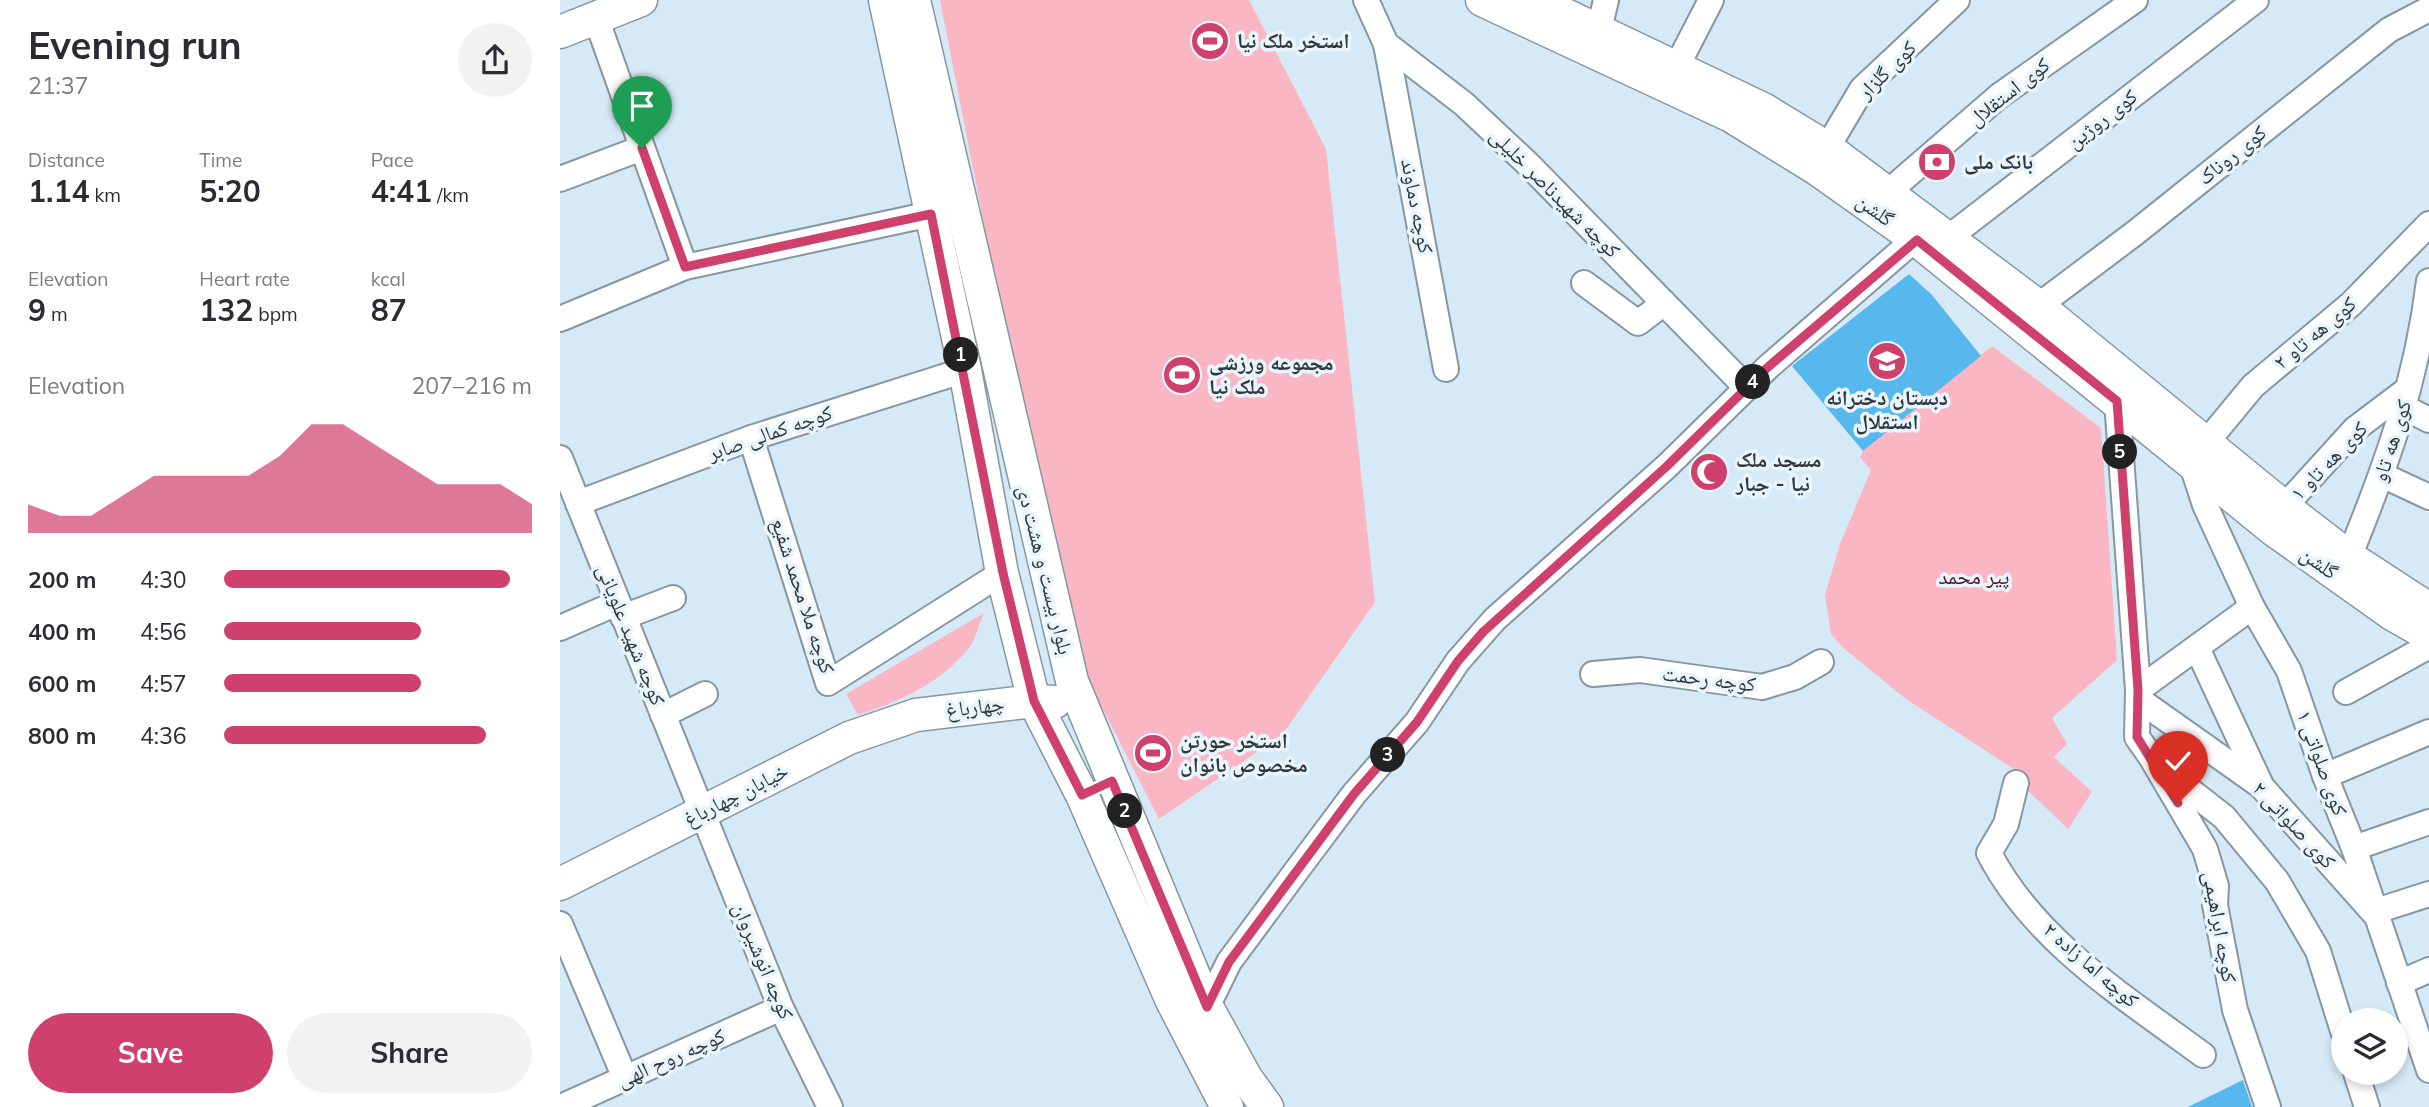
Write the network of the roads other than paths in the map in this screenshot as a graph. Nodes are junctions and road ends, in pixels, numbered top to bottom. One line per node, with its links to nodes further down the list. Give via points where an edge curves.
1 (641, 0): 13 (main road)
2 (886, 0): 21 (main road, بلوار بیست و هشت دی)
3 (914, 0): 31 (main road, بلوار بیست و هشت دی)
4 (1366, 0): 15 (street, کوچه شهیدناصر خلیلی)
5 (1482, 0): 23 (main road, گلشن, via 1731,117)
6 (1534, 0): 12 (main road, گلشن)
7 (1711, 0): 16 (street)
8 (1957, 0): 18 (street, کوی گلزار, via 1862,89)
9 (2135, 0): 20 (street, کوی استقلال, via 1999,96)
10 (2256, 0): 23 (street, کوی روژین)
11 (2429, 9): 28 (street, کوی روناک, via 2389,30)
12 (1603, 15): 16 (main road, گلشن)
13 (596, 18): 14 (main road); 17 (street)
14 (560, 32)
15 (1386, 44): 27 (street, کوچه شهیدناصر خلیلی, via 1464,104); 32 (street, کوچه دماوند)
16 (1677, 66): 18 (main road, گلشن, via 1763,109)
17 (642, 148): 19 (street); 24 (street)
18 (1827, 148): 20 (main road, گلشن)
19 (560, 179)
20 (1888, 192): 23 (main road, گلشن)
21 (931, 214): 24 (street); 33 (main road, بلوار بیست و هشت دی)
22 (2429, 224): 39 (street, کوی هه تاو ۲, via 2351,304 2253,386)
23 (1932, 234): 28 (main road, گلشن); 34 (street, کوی روژین); 36 (main road, گلشن)
24 (685, 267): 29 (street)
25 (2429, 281): 30 (street, کوی هه تاو)
26 (1584, 283): 27 (street, via 1638,323)
27 (1664, 303): 34 (street, کوچه شهیدناصر خلیلی)
28 (2038, 306): 39 (main road, گلشن)
29 (560, 318)
30 (2426, 340): 35 (street, کوی هه تاو)
31 (995, 358): 33 (main road, via 983,373); 51 (main road, بلوار بیست و هشت دی)
32 (1446, 369)
33 (965, 370): 38 (street, کوچه کمالی صابر); 46 (main road, بلوار بیست و هشت دی)
34 (1747, 388): 82 (street, کوی روژین, via 1666,467 1495,619 1458,661 1417,722 1354,794 1229,962)
35 (2406, 398): 37 (street); 41 (street, کوی هه تاو); 44 (street, کوی هه تاو ۱, via 2355,429)
36 (2117, 401): 39 (main road, گلشن); 62 (street, کوچه ابراهیمی)
37 (2429, 421)
38 (751, 438): 43 (street, کوچه کمالی صابر); 46 (street, کوچه ملا محمد شفیع, via 828,683)
39 (2199, 455): 44 (main road, گلشن); 48 (street, کوی صلواتی ۱, via 2205,505); 53 (main road, گلشن, via 2314,561)
40 (560, 458): 43 (street, کوچه شهید علویانی)
41 (2382, 475): 42 (street); 45 (street, کوی هه تاو)
42 (2429, 497)
43 (578, 503): 50 (street, کوچه شهید علویانی)
44 (2284, 507): 45 (main road, گلشن)
45 (2350, 557): 49 (main road, گلشن)
46 (1003, 573): 54 (main road, بلوار بیست و هشت دی)
47 (673, 598): 50 (street)
48 (2252, 607): 56 (street); 68 (street, کوی صلواتی ۱, via 2289,671)
49 (2429, 609)
50 (620, 610): 52 (street); 64 (street, کوچه شهید علویانی)
51 (1057, 625): 54 (main road, via 1038,620 1028,624); 59 (main road, بلوار بیست و هشت دی)
52 (560, 628)
53 (2429, 635)
54 (1019, 640): 63 (main road, بلوار بیست و هشت دی)
55 (2429, 646): 60 (street)
56 (2197, 648): 62 (street); 71 (street)
57 (1821, 663): 58 (street, کوچه رحمت, via 1762,687 1640,670)
58 (1593, 674)
59 (1072, 681): 63 (main road, چهارباغ, via 1068,694 1057,702); 69 (main road, بلوار بیست و هشت دی)
60 (2346, 692)
61 (705, 694): 64 (street)
62 (2138, 695): 67 (street, کوچه ابراهیمی, via 2137,737); 71 (street, کوی صلواتی ۲)
63 (1034, 701): 65 (main road, چهارباغ); 72 (main road, بلوار بیست و هشت دی)
64 (663, 715): 73 (street, کوچه شهید علویانی)
65 (916, 715): 73 (main road, خیابان چهارباغ, via 849,738)
66 (2429, 732): 68 (street)
67 (2151, 757): 84 (street, via 2224,817 2277,881 2318,951); 93 (street, کوچه ابراهیمی, via 2205,849 2216,886 2215,905 2235,1010)
68 (2325, 776): 75 (street, کوی صلواتی ۱)
69 (1112, 781): 72 (main road); 82 (main road, بلوار بیست و هشت دی)
70 (2016, 783): 85 (street, کوچه اما زاده ۲, via 2006,824 1989,853 2000,874 2057,942)
71 (2261, 786): 78 (street, کوی صلواتی ۲)
72 (1082, 795): 91 (main road, بلوار بیست و هشت دی, via 1172,1001)
73 (702, 813): 76 (main road, خیابان چهارباغ); 83 (street, کوچه انوشیروان)
74 (2429, 822): 75 (street)
75 (2354, 848): 78 (street, کوی صلواتی ۱)
76 (560, 884)
77 (2429, 894): 78 (street)
78 (2373, 912): 81 (street, کوی صلواتی ۱)
79 (560, 923): 87 (street)
80 (2429, 970): 81 (street)
81 (2399, 983): 86 (street, کوی صلواتی ۱)
82 (1207, 1007): 92 (main road, بلوار بیست و هشت دی)
83 (781, 1008): 87 (street, کوچه روح الهی); 90 (street, کوچه انوشیروان)
84 (2336, 1008)
85 (2203, 1055)
86 (2427, 1056)
87 (625, 1078): 89 (street, کوچه روح الهی)
88 (2360, 1085): 94 (street)
89 (561, 1107)
90 (830, 1107)
91 (1227, 1107)
92 (1267, 1107)
93 (2268, 1107)
94 (2367, 1107)

